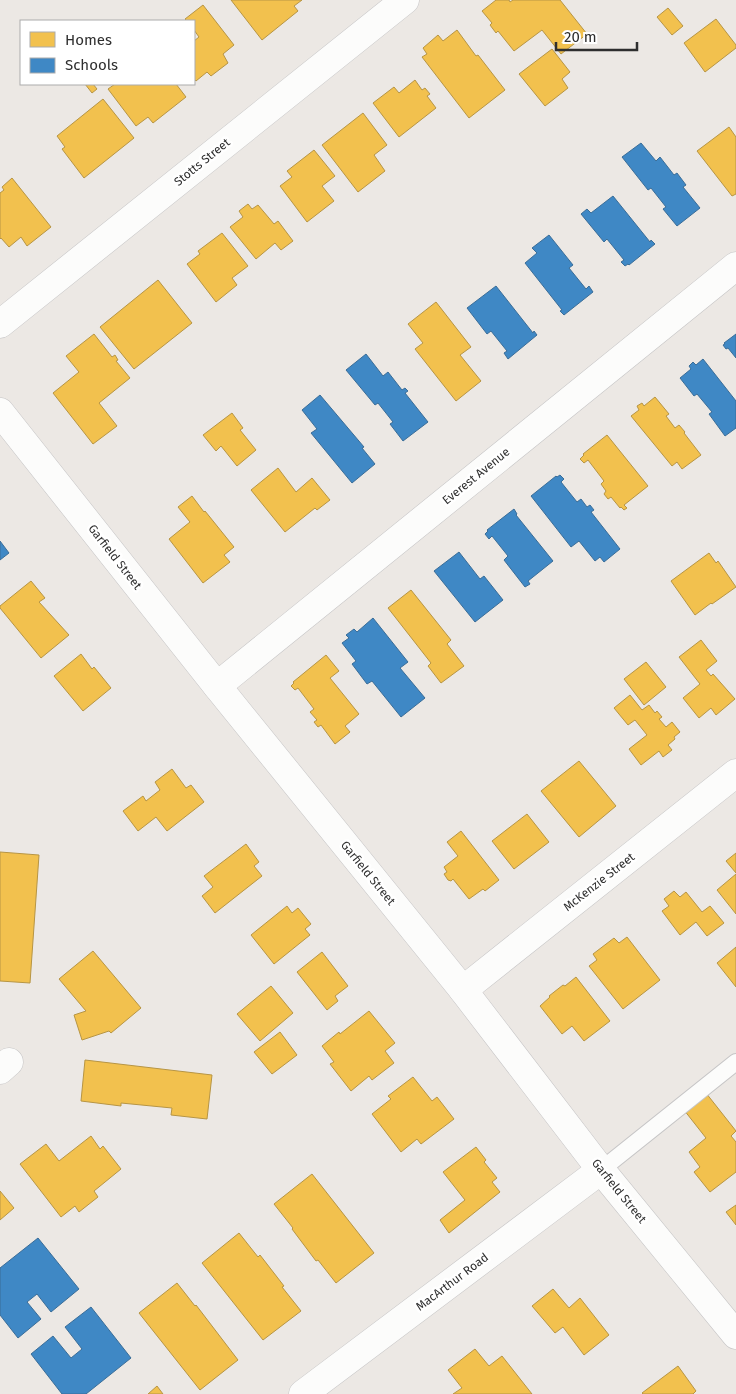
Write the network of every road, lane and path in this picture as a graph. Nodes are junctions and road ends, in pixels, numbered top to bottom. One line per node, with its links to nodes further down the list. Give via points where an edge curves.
1 (405, 0): 3 (street, Stotts Street)
2 (736, 266): 5 (street, Everest Avenue)
3 (0, 324)
4 (0, 412): 5 (street, Garfield Street)
5 (216, 686): 7 (street, Garfield Street)
6 (736, 773): 7 (street, McKenzie Street)
7 (463, 990): 9 (street, Garfield Street)
8 (736, 1062): 9 (lane)
9 (602, 1170): 10 (street, Garfield Street); 11 (street, MacArthur Road)
10 (735, 1331)
11 (303, 1394)

